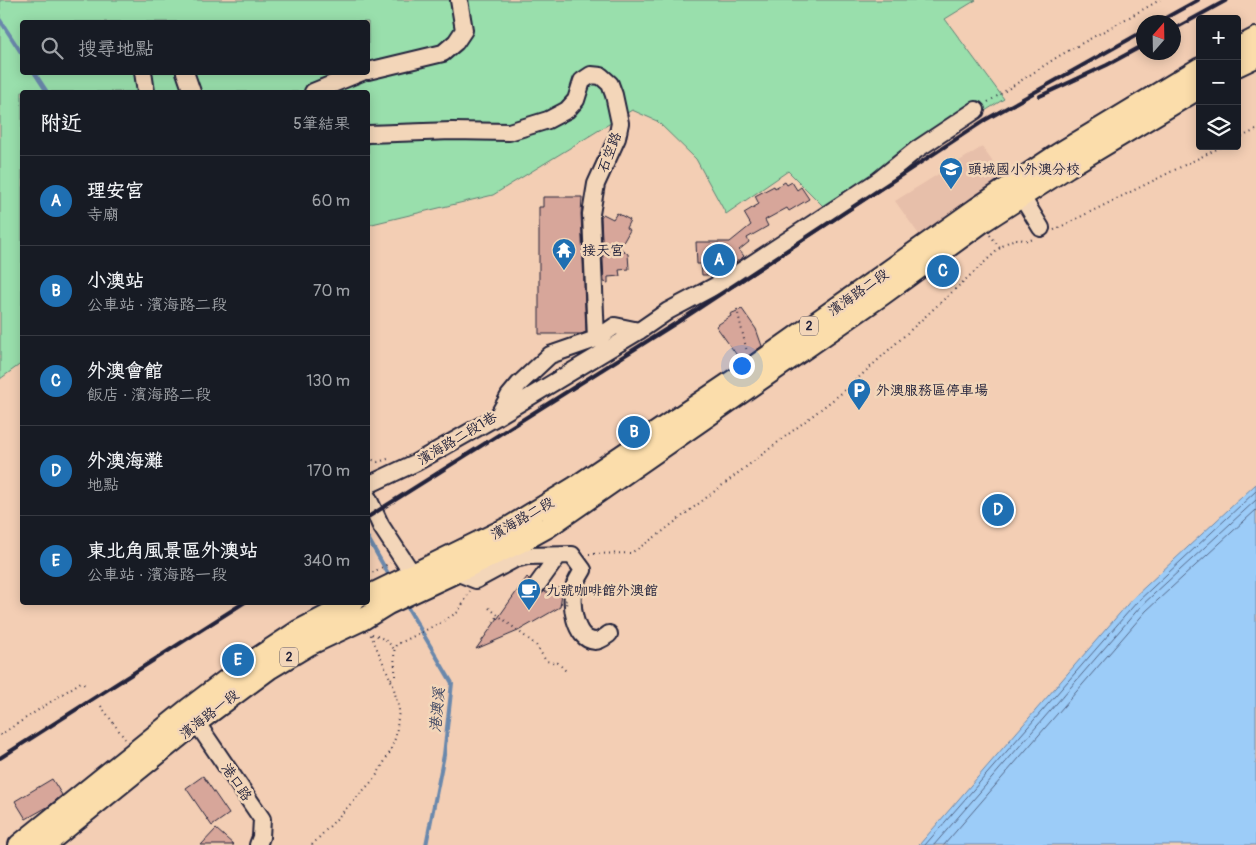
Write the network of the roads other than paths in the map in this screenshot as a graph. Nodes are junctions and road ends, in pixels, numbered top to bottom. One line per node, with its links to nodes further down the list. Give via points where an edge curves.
1 (459, 0): 7 (street, via 464,30 450,47 442,53)
2 (1256, 38): 3 (main road)
3 (1241, 46)
4 (1256, 57): 5 (main road)
5 (1241, 64)
6 (1196, 70): 18 (main road, 濱海路二段 / 2, via 1058,154)
7 (370, 71)
8 (143, 75): 11 (street)
9 (187, 75): 12 (street)
10 (355, 75): 13 (street)
11 (146, 90)
12 (191, 90)
13 (318, 90)
14 (1196, 90): 17 (main road, 濱海路二段 / 2)
15 (976, 110): 20 (street, via 916,150 879,180 732,277 668,310)
16 (370, 134): 21 (street, 石空路, via 509,132 548,120 567,110 576,100 582,81 591,75 601,76 610,84 620,123 617,138 596,184 591,214)
17 (1022, 197): 18 (main road, 濱海路二段 / 2); 19 (street)
18 (983, 220): 24 (main road, 濱海路二段 / 2, via 756,367 693,416)
19 (1044, 232)
20 (639, 331): 21 (street, 濱海路二段1巷, via 615,326); 22 (street)
21 (596, 339): 22 (street, 濱海路二段1巷, via 550,355 519,384)
22 (498, 416): 23 (street, 濱海路二段1巷, via 415,464)
23 (370, 484)
24 (580, 494): 26 (main road, 濱海路二段 / 2); 29 (main road, 濱海路二段 / 2, via 511,526)
25 (370, 502): 29 (street, via 381,526)
26 (523, 550): 27 (street); 28 (main road, 濱海路二段 / 2); 28 (street, via 515,559 476,580)
27 (565, 555): 30 (street); 34 (street, via 583,570 574,588 573,613 579,630 589,640 597,641)
28 (456, 572): 29 (main road, 濱海路二段 / 2)
29 (418, 582): 31 (main road, 2)
30 (537, 585)
31 (374, 588)
32 (348, 605): 35 (main road, 濱海路一段 / 2, via 298,631 242,668)
33 (368, 605): 35 (main road, 濱海路一段 / 2, via 362,620 309,645)
34 (609, 634)
35 (192, 716): 36 (main road, 濱海路一段 / 2); 36 (main road, 濱海路一段 / 2, via 134,753); 39 (street, 港口路, via 262,819)
36 (73, 812): 37 (main road, 濱海路一段 / 2); 38 (main road, 濱海路一段 / 2)
37 (19, 845)
38 (45, 845)
39 (258, 845)

